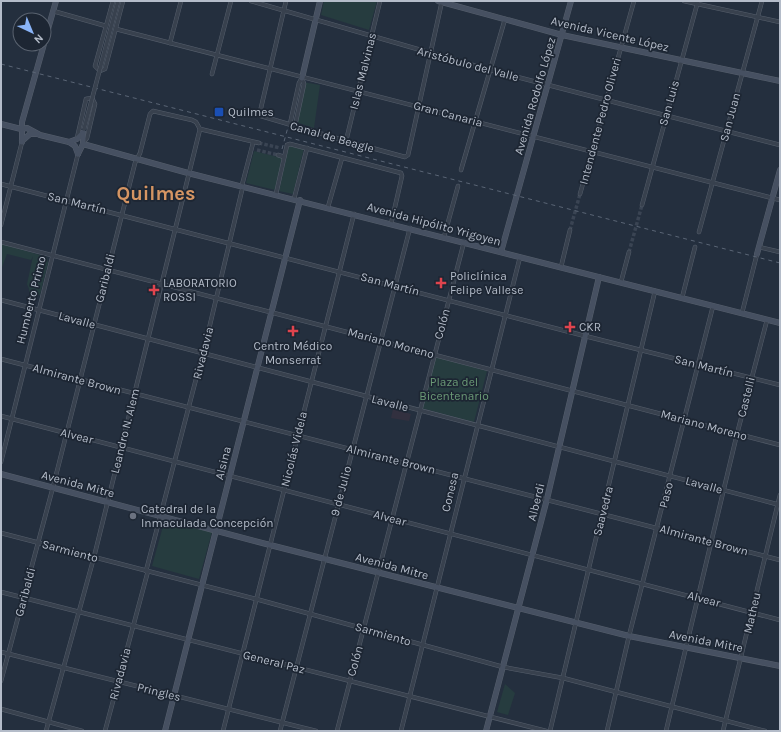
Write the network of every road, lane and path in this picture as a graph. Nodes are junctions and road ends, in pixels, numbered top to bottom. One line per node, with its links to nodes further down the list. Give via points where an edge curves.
1 (56, 1): 18 (main road)
2 (113, 1): 24 (street)
3 (118, 1): 51 (street, bridge)
4 (123, 1): 25 (street)
5 (182, 1): 28 (street)
6 (231, 1): 31 (street)
7 (251, 1): 17 (street, Aristóbulo del Valle)
8 (286, 1): 17 (street)
9 (320, 1): 21 (main road)
10 (380, 1): 27 (street, Islas Malvinas)
11 (441, 1): 22 (main road, Avenida Vicente López); 32 (street)
12 (571, 1): 26 (main road, Avenida Rodolfo López)
13 (634, 1): 29 (street, Intendente Pedro Oliveri)
14 (684, 1): 16 (street)
15 (762, 1): 20 (street, San Juan)
16 (697, 2): 20 (street); 33 (street, San Luis)
17 (284, 10): 21 (street, Aristóbulo del Valle); 34 (street)
18 (53, 11): 19 (main road); 24 (street)
19 (52, 15)
20 (758, 17): 23 (street); 36 (street, San Juan)
21 (316, 19): 27 (street, Aristóbulo del Valle); 38 (main road)
22 (505, 19): 26 (main road, Avenida Vicente López); 35 (street)
23 (780, 22)
24 (106, 26): 25 (street, via 96,66 100,71 105,69)
25 (116, 29): 28 (street, Gran Canaria)
26 (562, 35): 29 (main road, Avenida Vicente López); 40 (main road, Avenida Rodolfo López)
27 (372, 36): 32 (street, Aristóbulo del Valle); 41 (street, Islas Malvinas)
28 (170, 43): 31 (street, Gran Canaria)
29 (620, 47): 33 (main road, Avenida Vicente López); 42 (street, Intendente Pedro Oliveri)
30 (42, 52): 49 (main road)
31 (217, 54): 34 (street, Gran Canaria); 37 (street)
32 (431, 54): 35 (street, Aristóbulo del Valle); 43 (street)
33 (682, 60): 36 (main road, Avenida Vicente López); 44 (street, San Luis)
34 (270, 69): 38 (street, Gran Canaria); 47 (street, Canal de Beagle, via 260,114 262,117)
35 (490, 70): 40 (street, Aristóbulo del Valle); 45 (street)
36 (742, 73): 39 (main road, Avenida Vicente López); 52 (street, San Juan)
37 (212, 74)
38 (302, 78): 41 (street, Gran Canaria); 47 (street); 48 (street, via 304,84)
39 (780, 81)
40 (548, 85): 42 (street, Aristóbulo del Valle); 54 (main road, Avenida Rodolfo López)
41 (358, 91): 43 (street, Gran Canaria); 56 (street, Islas Malvinas)
42 (605, 100): 44 (street, Aristóbulo del Valle); 67 (street, Intendente Pedro Oliveri)
43 (419, 107): 45 (street, Gran Canaria); 56 (street, Canal de Beagle, via 408,155 405,157)
44 (665, 116): 52 (street, Aristóbulo del Valle); 73 (street, San Luis)
45 (474, 121): 54 (street, Gran Canaria); 74 (street)
46 (1, 124): 49 (main road)
47 (290, 124): 48 (street, Canal de Beagle)
48 (295, 126): 56 (street, Canal de Beagle)
49 (21, 129): 53 (main road, via 27,128); 57 (main road)
50 (200, 129): 58 (street); 72 (street, Garibaldi, via 192,120 153,111); 76 (street, Leandro N. Alem)
51 (83, 131): 55 (main road); 60 (main road, Humberto Primo)
52 (727, 131): 61 (street, Aristóbulo del Valle); 77 (street, San Juan)
53 (40, 135): 55 (main road); 57 (main road, via 30,134)
54 (534, 137): 67 (street, Gran Canaria); 104 (main road, Avenida Rodolfo López)
55 (72, 141): 60 (street, Humberto Primo, via 78,134 86,99 92,98 95,104 87,138); 68 (main road)
56 (346, 141)
57 (22, 142): 79 (street)
58 (253, 143): 59 (street); 63 (street, Rivadavia)
59 (259, 143)
60 (83, 144): 68 (main road, Humberto Primo); 72 (main road, Avenida Hipólito Yrigoyen)
61 (780, 145)
62 (307, 148): 66 (street, via 289,144); 71 (street); 86 (street)
63 (252, 149): 65 (street); 81 (street, Rivadavia)
64 (282, 149): 66 (street)
65 (257, 150)
66 (286, 150): 70 (street)
67 (591, 151): 73 (street, Gran Canaria); 83 (street, Intendente Pedro Oliveri)
68 (78, 154): 85 (street, Humberto Primo)
69 (278, 155): 70 (street)
70 (284, 157): 82 (street)
71 (342, 158): 89 (street); 93 (street, via 401,173)
72 (137, 159): 76 (main road, Avenida Hipólito Yrigoyen); 90 (street, Garibaldi)
73 (652, 166): 77 (street, Gran Canaria); 88 (street, San Luis)
74 (461, 170)
75 (780, 170): 84 (main road)
76 (188, 173): 81 (main road, Avenida Hipólito Yrigoyen); 95 (street, Leandro N. Alem)
77 (713, 182): 84 (street, Gran Canaria); 97 (street, San Juan)
78 (1, 184): 79 (street, San Martín)
79 (11, 186): 85 (street, San Martín); 92 (street)
80 (458, 186): 98 (street)
81 (242, 188): 82 (main road, Avenida Hipólito Yrigoyen); 100 (street, Rivadavia)
82 (276, 194): 86 (main road, Avenida Hipólito Yrigoyen)
83 (580, 194)
84 (772, 198): 87 (street, Gran Canaria); 103 (main road)
85 (66, 200): 90 (street, San Martín); 107 (street, Humberto Primo)
86 (297, 200): 89 (main road, Avenida Hipólito Yrigoyen); 110 (main road, Alsina)
87 (780, 200)
88 (642, 205)
89 (328, 208): 91 (main road, Avenida Hipólito Yrigoyen)
90 (121, 214): 95 (street, San Martín); 112 (street, Garibaldi)
91 (354, 214): 93 (main road, Avenida Hipólito Yrigoyen); 113 (street, Nicolás Videla)
92 (1, 224)
93 (391, 224): 94 (main road, Avenida Hipólito Yrigoyen)
94 (410, 228): 98 (main road, Avenida Hipólito Yrigoyen); 117 (street, 9 de Julio)
95 (175, 229): 100 (street, San Martín); 116 (street, Leandro N. Alem)
96 (570, 230): 111 (street)
97 (699, 232)
98 (444, 237): 101 (main road, Avenida Hipólito Yrigoyen)
99 (1, 242): 107 (street, Mariano Moreno)
100 (229, 242): 110 (street, San Martín); 119 (street, Rivadavia)
101 (464, 242): 104 (main road, Avenida Hipólito Yrigoyen); 121 (street, Colón)
102 (695, 247): 120 (street)
103 (759, 247): 106 (street); 108 (main road)
104 (500, 252): 109 (main road, Avenida Hipólito Yrigoyen)
105 (629, 252): 115 (street)
106 (780, 252)
107 (52, 255): 112 (street, Mariano Moreno); 124 (street, Humberto Primo)
108 (757, 256): 126 (street)
109 (520, 257): 111 (main road, Avenida Hipólito Yrigoyen); 127 (street, Conesa)
110 (285, 258): 113 (street, San Martín); 125 (main road, Alsina)
111 (561, 267): 114 (main road, Avenida Hipólito Yrigoyen)
112 (108, 269): 116 (street, Mariano Moreno); 130 (street, Garibaldi)
113 (339, 271): 117 (street, San Martín); 131 (street, Nicolás Videla)
114 (599, 277): 115 (main road, Avenida Hipólito Yrigoyen); 132 (main road, Alberdi)
115 (621, 282): 118 (main road, Avenida Hipólito Yrigoyen)
116 (162, 283): 119 (street, Mariano Moreno); 133 (street, Leandro N. Alem)
117 (395, 286): 121 (street, San Martín); 134 (street, 9 de Julio)
118 (656, 291): 120 (main road, Avenida Hipólito Yrigoyen); 135 (street, Saavedra)
119 (216, 297): 125 (street, Mariano Moreno); 136 (street, Rivadavia)
120 (682, 298): 123 (main road, Avenida Hipólito Yrigoyen)
121 (449, 299): 127 (street, San Martín); 137 (street, Colón)
122 (1, 300): 124 (street, Lavalle)
123 (713, 306): 126 (main road, Avenida Hipólito Yrigoyen); 139 (street, Paso)
124 (38, 310): 130 (street, Lavalle); 140 (street, Humberto Primo)
125 (271, 312): 131 (street, Mariano Moreno); 141 (main road, Alsina)
126 (742, 313): 128 (main road, Avenida Hipólito Yrigoyen)
127 (505, 314): 132 (street, San Martín); 142 (street, Conesa)
128 (767, 320): 129 (main road, Avenida Hipólito Yrigoyen); 143 (street, Castelli)
129 (780, 323)
130 (93, 325): 133 (street, Lavalle); 144 (street, Garibaldi)
131 (325, 326): 134 (street, Mariano Moreno); 145 (street, Nicolás Videla)
132 (585, 336): 135 (street, San Martín); 147 (main road, Alberdi)
133 (148, 338): 136 (street, Lavalle); 148 (street, Leandro N. Alem)
134 (381, 341): 137 (street, Mariano Moreno); 149 (street, 9 de Julio)
135 (642, 350): 139 (street, San Martín); 150 (street, Saavedra)
136 (203, 353): 141 (street, Lavalle); 151 (street, Rivadavia)
137 (434, 355): 142 (street, Mariano Moreno); 152 (street, Colón)
138 (1, 359): 140 (street, Almirante Brown)
139 (699, 365): 143 (street, San Martín); 155 (street, Paso)
140 (25, 366): 144 (street, Almirante Brown); 154 (street, Humberto Primo)
141 (257, 368): 145 (street, Lavalle); 156 (main road, Alsina)
142 (491, 369): 147 (street, Mariano Moreno); 157 (street, Conesa)
143 (751, 377): 146 (street, San Martín); 159 (street, Castelli)
144 (80, 380): 148 (street, Almirante Brown); 158 (street, Garibaldi)
145 (311, 382): 149 (street, Lavalle); 160 (street, Nicolás Videla)
146 (780, 384)
147 (572, 391): 150 (street, Mariano Moreno); 162 (main road, Alberdi)
148 (134, 394): 151 (street, Almirante Brown); 163 (street, Leandro N. Alem)
149 (366, 396): 152 (street, Lavalle); 164 (street, 9 de Julio)
150 (628, 405): 155 (street, Mariano Moreno); 165 (street, Saavedra)
151 (189, 407): 156 (street, Almirante Brown); 167 (street, Rivadavia)
152 (420, 410): 157 (street, Lavalle); 168 (street, Colón)
153 (1, 416): 154 (street, Alvear)
154 (12, 419): 158 (street, Alvear); 166 (street, Humberto Primo)
155 (684, 420): 159 (street, Mariano Moreno); 171 (street, Paso)
156 (243, 422): 160 (street, Almirante Brown); 170 (main road, Alsina)
157 (477, 425): 162 (street, Lavalle); 172 (street, Conesa)
158 (66, 434): 163 (street, Alvear); 173 (street, Garibaldi)
159 (737, 434): 161 (street, Mariano Moreno); 175 (street, Castelli)
160 (298, 436): 164 (street, Almirante Brown); 174 (street, Nicolás Videla)
161 (780, 445)
162 (560, 446): 165 (street, Lavalle); 177 (main road, Alberdi)
163 (120, 447): 167 (street, Alvear); 178 (street, Leandro N. Alem)
164 (352, 449): 168 (street, Almirante Brown); 179 (street, 9 de Julio)
165 (615, 461): 171 (street, Lavalle); 181 (street, Saavedra)
166 (1, 462)
167 (175, 462): 170 (street, Alvear); 182 (street, Rivadavia)
168 (407, 464): 172 (street, Almirante Brown); 183 (street, Colón)
169 (1, 474): 173 (main road, Avenida Mitre)
170 (230, 476): 174 (street, Alvear); 185 (main road, Alsina)
171 (670, 476): 175 (street, Lavalle); 184 (street, Paso)
172 (464, 477): 177 (street, Almirante Brown); 187 (street, Conesa)
173 (53, 487): 178 (main road, Avenida Mitre); 189 (street, Garibaldi)
174 (284, 489): 179 (street, Alvear); 190 (street, Nicolás Videla)
175 (724, 490): 180 (street, Lavalle); 188 (street, Castelli)
176 (780, 495): 180 (street, Matheu)
177 (547, 499): 181 (street, Almirante Brown); 191 (main road, Alberdi)
178 (108, 502): 182 (main road, Avenida Mitre); 193 (street, Leandro N. Alem)
179 (338, 504): 183 (street, Alvear); 194 (street, 9 de Julio)
180 (779, 505): 192 (street, Matheu)
181 (602, 514): 184 (street, Almirante Brown); 196 (street, Saavedra)
182 (160, 516): 185 (main road, Avenida Mitre); 197 (street, Rivadavia)
183 (392, 519): 187 (street, Alvear); 198 (street, Colón)
184 (658, 528): 188 (street, Almirante Brown); 200 (street, Paso)
185 (216, 531): 190 (main road, Avenida Mitre); 199 (main road, Alsina)
186 (1, 533): 189 (street, Sarmiento)
187 (450, 535): 191 (street, Alvear); 201 (street, Conesa)
188 (711, 542): 192 (street, Almirante Brown); 205 (street, Castelli)
189 (38, 543): 193 (street, Sarmiento); 203 (street, Garibaldi)
190 (270, 545): 194 (main road, Avenida Mitre); 204 (street, Nicolás Videla)
191 (533, 554): 196 (street, Alvear); 206 (main road, Alberdi)
192 (765, 556): 195 (street, Almirante Brown); 208 (street, Matheu)
193 (94, 557): 197 (street, Sarmiento); 207 (street, Leandro N. Alem)
194 (324, 559): 198 (main road, Avenida Mitre); 209 (street, 9 de Julio)
195 (780, 560)
196 (589, 569): 200 (street, Alvear); 211 (street, Saavedra)
197 (147, 571): 199 (street, Sarmiento); 212 (street, Rivadavia)
198 (378, 573): 201 (main road, Avenida Mitre); 213 (street, Colón)
199 (202, 584): 204 (street, Sarmiento); 215 (main road, Alsina)
200 (643, 584): 205 (street, Alvear); 214 (street, Paso)
201 (437, 588): 206 (main road, Avenida Mitre); 216 (street, Conesa)
202 (1, 592): 203 (street, General Paz)
203 (23, 598): 207 (street, General Paz); 219 (street, Garibaldi)
204 (256, 598): 209 (street, Sarmiento); 220 (street, Nicolás Videla)
205 (697, 598): 208 (street, Alvear); 217 (street, Castelli)
206 (519, 609): 211 (main road, Avenida Mitre); 224 (main road, Alberdi)
207 (79, 612): 212 (street, General Paz); 225 (street, Leandro N. Alem)
208 (752, 612): 210 (street, Alvear); 221 (street, Matheu)
209 (310, 614): 213 (street, Sarmiento); 223 (street, 9 de Julio)
210 (780, 620)
211 (576, 623): 214 (main road, Avenida Mitre); 226 (street, Saavedra)
212 (133, 626): 215 (street, General Paz); 229 (street, Rivadavia)
213 (363, 629): 216 (street, Sarmiento); 228 (street, Colón)
214 (629, 636): 217 (main road, Avenida Mitre); 230 (street, Paso)
215 (188, 640): 220 (street, General Paz); 231 (main road, Alsina)
216 (424, 646): 224 (street, Sarmiento); 232 (street, Conesa)
217 (685, 647): 221 (main road, Avenida Mitre); 233 (street, Castelli)
218 (1, 652): 219 (street, Pringles)
219 (8, 653): 225 (street, Pringles); 227 (street, Garibaldi)
220 (243, 654): 223 (street, General Paz); 235 (street, Nicolás Videla)
221 (741, 658): 222 (main road, Avenida Mitre); 237 (street, Matheu)
222 (780, 666)
223 (295, 667): 228 (street, General Paz); 239 (street, 9 de Julio)
224 (503, 667): 226 (street, Sarmiento); 236 (main road, Alberdi)
225 (64, 668): 229 (street, Pringles); 238 (street, Leandro N. Alem)
226 (563, 678): 230 (street, Sarmiento); 251 (street, Saavedra)
227 (1, 680)
228 (349, 681): 232 (street, General Paz); 247 (street, Colón)
229 (118, 682): 231 (street, Pringles); 242 (street, Rivadavia)
230 (616, 692): 233 (street, Sarmiento); 252 (street, Paso)
231 (174, 696): 235 (street, Pringles); 243 (main road, Alsina)
232 (410, 697): 236 (street, General Paz); 248 (street, Conesa)
233 (672, 707): 237 (street, Sarmiento); 253 (street, Castelli)
234 (1, 709): 238 (street)
235 (228, 709): 239 (street, Pringles); 244 (street, Nicolás Videla)
236 (490, 717): 249 (main road, Alberdi); 250 (street, General Paz)
237 (726, 720): 254 (street, Matheu); 255 (street, Sarmiento)
238 (49, 722): 240 (street, Leandro N. Alem); 241 (street)
239 (282, 722): 245 (street, 9 de Julio); 246 (street, Pringles)
240 (46, 731)
241 (82, 731)
242 (105, 731)
243 (165, 731)
244 (223, 731)
245 (280, 731)
246 (316, 731)
247 (337, 731)
248 (401, 731)
249 (486, 731)
250 (546, 731)
251 (550, 731)
252 (607, 731)
253 (666, 731)
254 (723, 731)
255 (765, 731)

